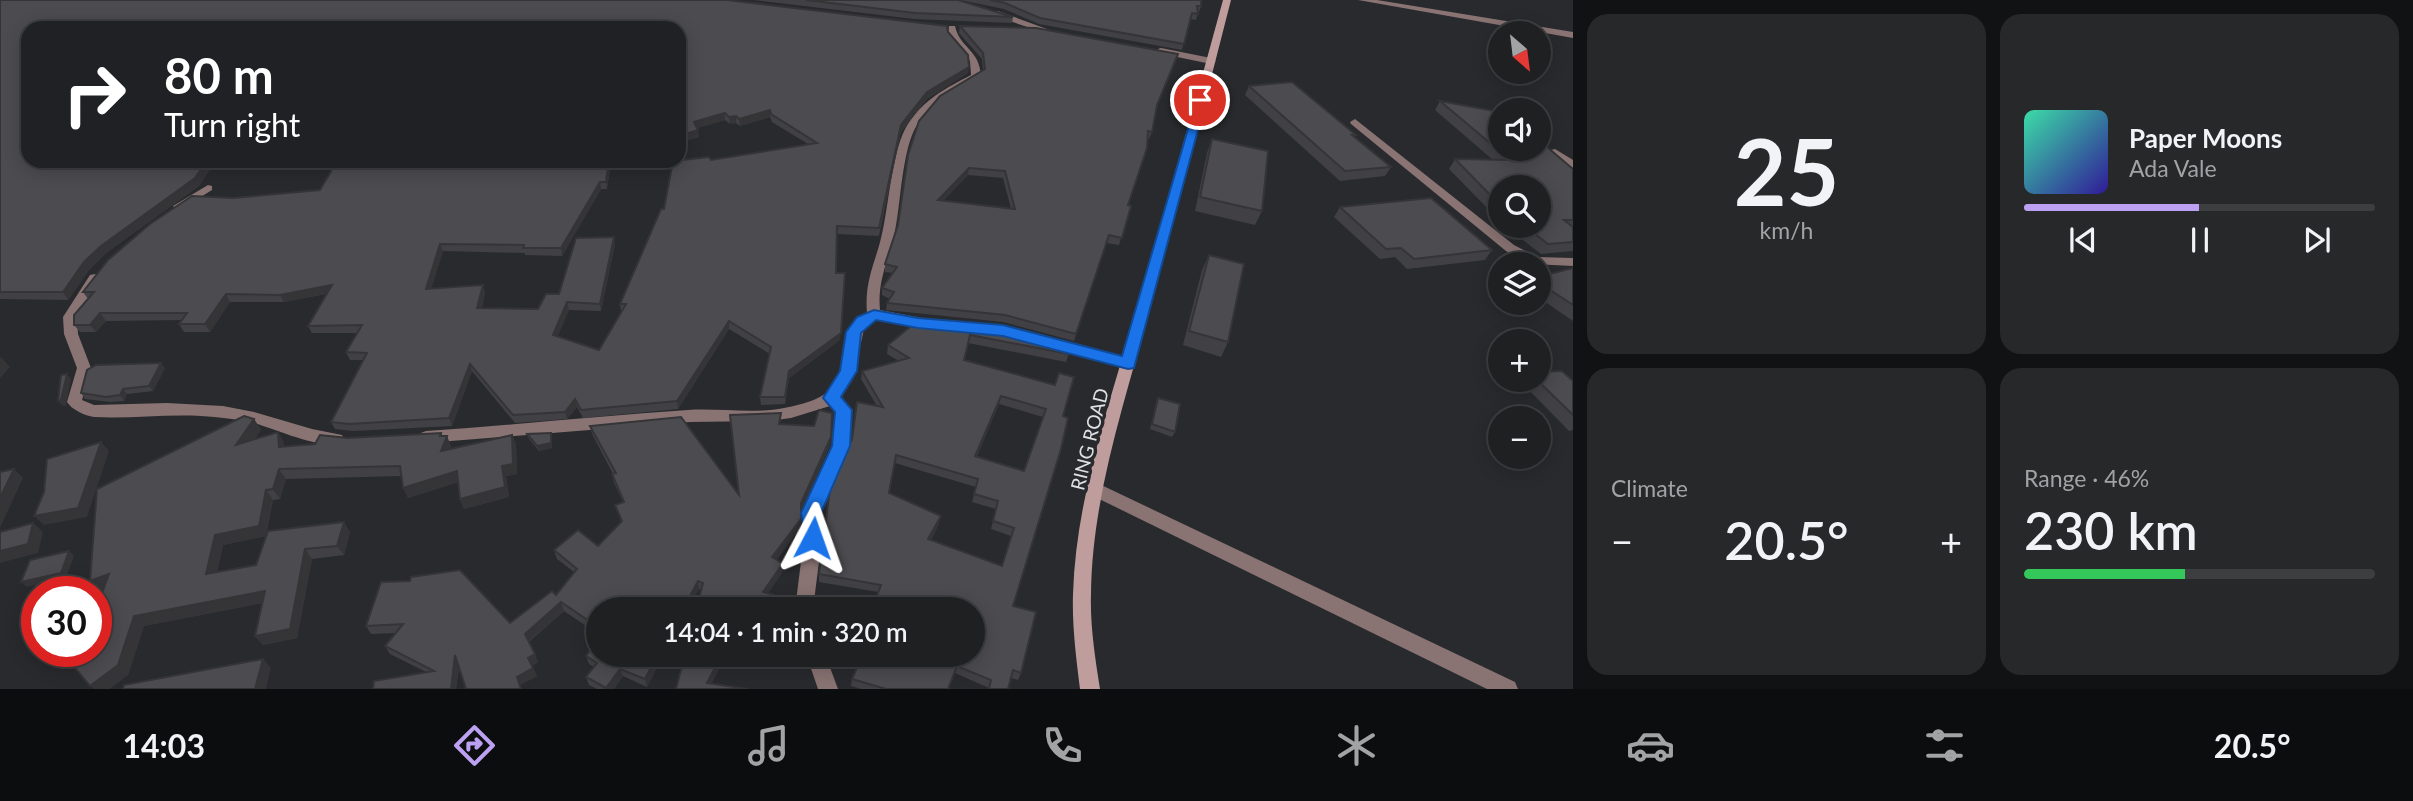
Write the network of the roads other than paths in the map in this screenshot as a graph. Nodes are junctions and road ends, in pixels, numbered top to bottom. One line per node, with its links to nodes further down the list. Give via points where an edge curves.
1 (1227, 0): 10 (main road, RING ROAD)
2 (1362, 0): 8 (street)
3 (981, 9): 6 (street)
4 (937, 27): 18 (street, via 958,28 952,35 975,61 976,76 934,99 911,126 876,271)
5 (1013, 29): 6 (street)
6 (1035, 29): 7 (street)
7 (1061, 33)
8 (1573, 35)
9 (1150, 49): 10 (street)
10 (1211, 61): 21 (main road, RING ROAD)
11 (1355, 122): 16 (street, via 1510,248 1535,261)
12 (1555, 152): 13 (street)
13 (1573, 165)
14 (208, 188): 15 (street)
15 (170, 211)
16 (1573, 262)
17 (106, 267): 24 (street, via 70,317 71,334 84,368 74,402 80,407 243,415 302,434)
18 (874, 315): 19 (street); 22 (street, via 854,332 849,371)
19 (944, 326)
20 (992, 330): 21 (street, via 1047,340)
21 (1128, 364): 25 (main road, RING ROAD)
22 (832, 398): 23 (street, via 788,413 675,417); 26 (street, via 843,410 841,446 811,513 813,538)
23 (412, 438)
24 (353, 440)
25 (1095, 489): 29 (main road, RING ROAD, via 1080,581 1081,646); 30 (street)
26 (806, 597)
27 (820, 667): 28 (street)
28 (828, 689)
29 (1090, 689)
30 (1508, 689)

